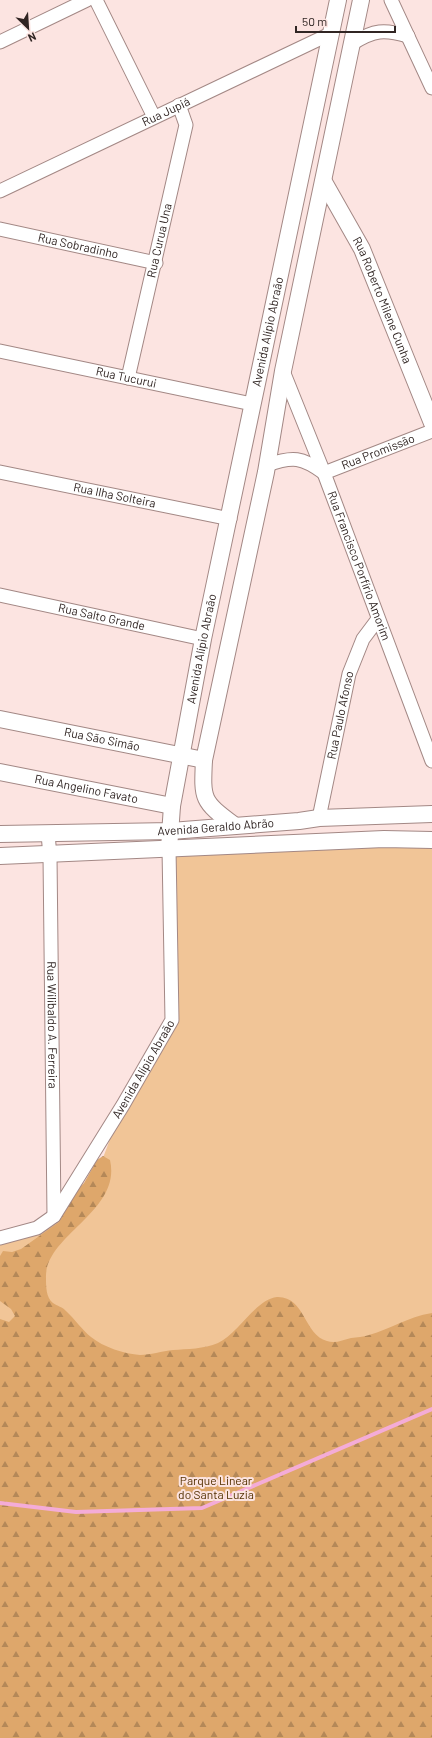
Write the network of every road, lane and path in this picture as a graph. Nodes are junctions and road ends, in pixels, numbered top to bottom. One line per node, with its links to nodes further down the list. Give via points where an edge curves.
1 (88, 0): 8 (street)
2 (96, 0): 12 (street)
3 (338, 0): 6 (street, Avenida Alípio Abraão)
4 (361, 0): 9 (street, Avenida Alípio Abraão)
5 (391, 0): 7 (street)
6 (332, 33): 11 (street, Rua Jupiá); 20 (street, Avenida Alípio Abraão)
7 (408, 36): 9 (street, via 380,31 366,35); 10 (street)
8 (0, 42)
9 (353, 43): 13 (street, Avenida Alípio Abraão)
10 (432, 88)
11 (179, 105): 12 (street, Rua Jupiá); 16 (street, Rua Curua Una, via 186,125)
12 (154, 117): 14 (street, Rua Jupiá)
13 (324, 182): 18 (street, Avenida Alípio Abraão); 21 (street, Rua Roberto Milene Cunha, via 368,261)
14 (0, 191)
15 (0, 230): 16 (street, Rua Sobradinho)
16 (156, 263): 19 (street, Rua Curua Una)
17 (0, 351): 19 (street, Rua Tucurui)
18 (283, 372): 24 (street, Avenida Alípio Abraão); 26 (street, Rua Francisco Porfírio Amorim)
19 (128, 378): 20 (street, Rua Tucurui)
20 (252, 404): 23 (street, Avenida Alípio Abraão)
21 (432, 423)
22 (432, 431): 26 (street, Rua Promissão)
23 (241, 462): 24 (street); 27 (street, Avenida Alípio Abraão)
24 (267, 465): 26 (street, via 293,458 310,463); 33 (street, Avenida Alípio Abraão)
25 (0, 472): 27 (street, Rua Ilha Solteira)
26 (324, 473): 29 (street, Rua Francisco Porfírio Amorim)
27 (230, 519): 30 (street, Avenida Alípio Abraão)
28 (0, 595): 30 (street, Rua Salto Grande)
29 (378, 619): 34 (street, Rua Francisco Porfírio Amorim); 39 (street, Rua Paulo Afonso, via 363,639 349,674)
30 (203, 639): 32 (street, Avenida Alípio Abraão)
31 (0, 719): 32 (street, Rua São Simão)
32 (181, 756): 33 (street, Rua São Simão); 36 (street, Avenida Alípio Abraão)
33 (204, 760): 40 (street, Avenida Alípio Abraão, via 202,788 205,799 212,809)
34 (432, 761)
35 (0, 772): 36 (street, Rua Angelino Favato)
36 (172, 806): 41 (street, Avenida Alípio Abraão)
37 (432, 814): 38 (street, Avenida Geraldo Abrão)
38 (384, 816): 39 (street, Avenida Geraldo Abrão); 44 (street)
39 (319, 818): 40 (street, Avenida Geraldo Abrão)
40 (234, 825): 41 (street, Avenida Geraldo Abrão)
41 (171, 831): 43 (street, Avenida Geraldo Abrão); 46 (street, Avenida Alípio Abraão)
42 (0, 834): 43 (street, Avenida Geraldo Abrão)
43 (48, 834): 48 (street, Rua Wilibaldo A. Ferreira)
44 (384, 839): 45 (street, Avenida Geraldo Abrão); 46 (street, Avenida Geraldo Abrão)
45 (432, 840)
46 (169, 849): 48 (street, Avenida Geraldo Abrão); 49 (street, Avenida Alípio Abraão, via 172,1020)
47 (0, 856): 48 (street, Avenida Geraldo Abrão)
48 (50, 856): 49 (street, Rua Wilibaldo A. Ferreira)
49 (54, 1216): 50 (street, Avenida Alípio Abraão, via 37,1228)
50 (0, 1238)

